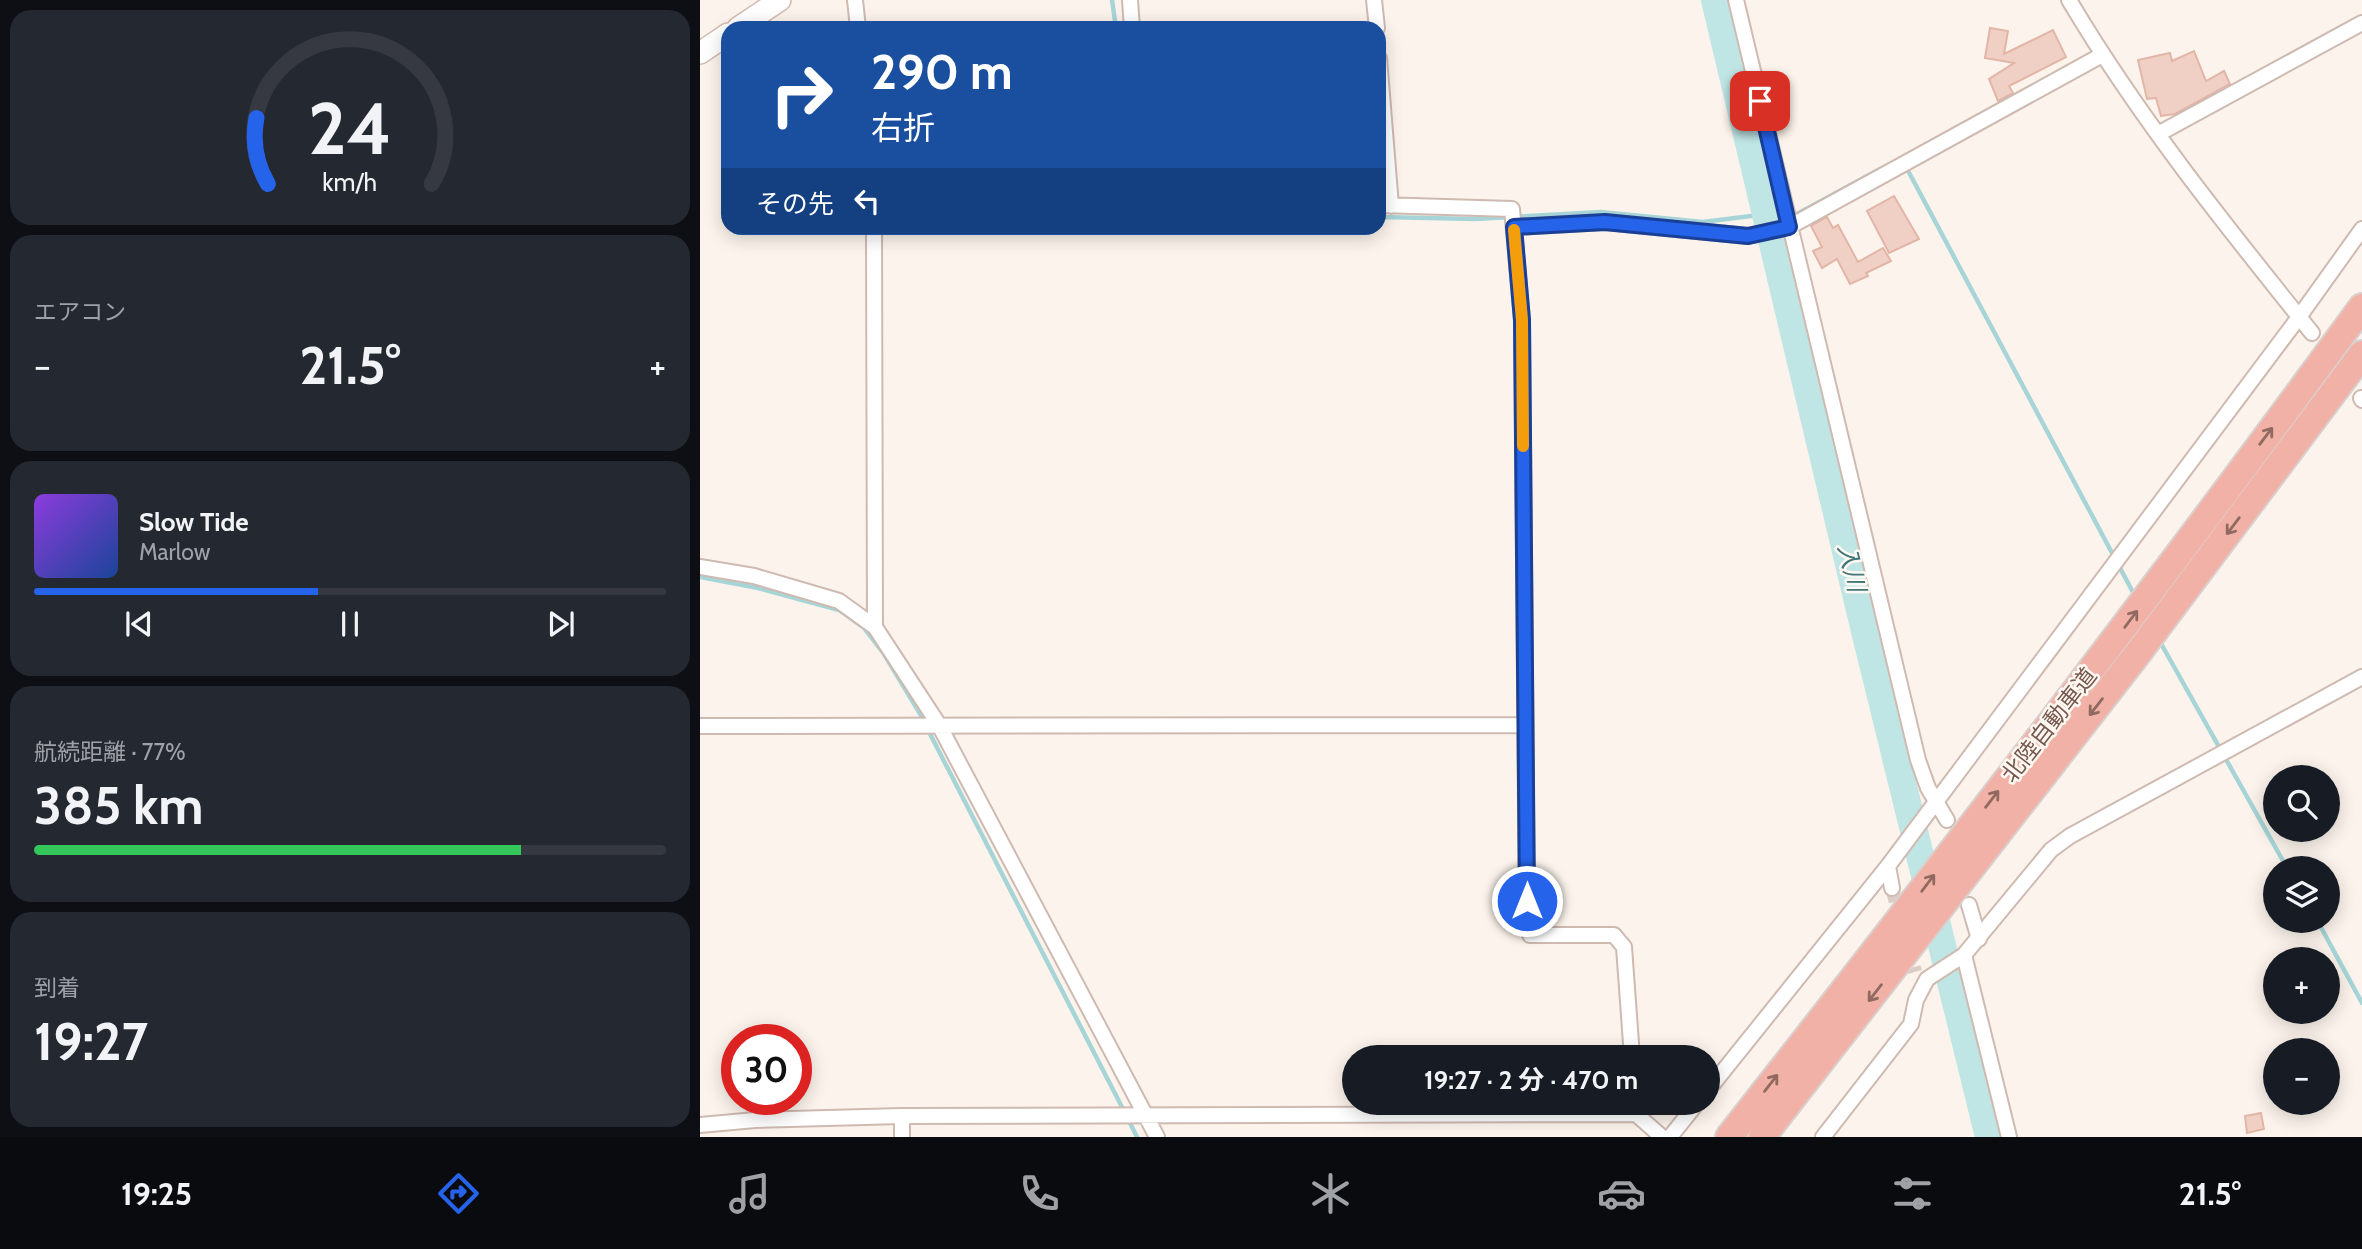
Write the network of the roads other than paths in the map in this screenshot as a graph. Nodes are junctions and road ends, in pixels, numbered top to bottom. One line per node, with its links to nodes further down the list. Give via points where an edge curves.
1 (780, 0): 7 (main road)
2 (855, 0): 8 (street)
3 (1130, 0): 9 (street)
4 (1374, 0): 10 (street)
5 (1736, 0): 18 (street)
6 (2069, 0): 14 (street)
7 (748, 21)
8 (857, 21)
9 (1132, 21)
10 (1376, 21)
11 (2362, 23): 15 (street)
12 (721, 39): 13 (main road)
13 (700, 53)
14 (2102, 55): 15 (street); 18 (street)
15 (2158, 134): 22 (street)
16 (1386, 205): 17 (street, via 1512,209)
17 (1514, 227): 18 (street, via 1605,222 1748,236); 29 (street, via 1522,320)
18 (1789, 227): 31 (street, via 1918,760)
19 (2362, 229): 22 (street)
20 (874, 235): 26 (street)
21 (2362, 307): 52 (highway, 北陸自動車道, one-way to 21, via 2119,634)
22 (2299, 317): 23 (street); 31 (street)
23 (2312, 333)
24 (2362, 354): 35 (highway, 北陸自動車道, one-way to 35, via 2146,642)
25 (700, 567): 26 (street, via 754,576 839,601)
26 (875, 627): 28 (street)
27 (2362, 677): 36 (street, via 2070,835 2051,850)
28 (939, 725): 29 (street); 30 (street); 43 (street)
29 (1525, 725): 40 (street, via 1527,926 1531,935 1614,935 1624,947)
30 (700, 726)
31 (1937, 800): 32 (street); 33 (street)
32 (1947, 820)
33 (1888, 866): 34 (street); 41 (street)
34 (1892, 888)
35 (1964, 896): 36 (street); 53 (highway, 北陸自動車道, one-way to 53, via 1917,939)
36 (1979, 939): 37 (street)
37 (1964, 956): 39 (street, via 1927,979); 55 (street)
38 (1915, 972): 39 (street)
39 (1921, 988): 54 (street, via 1911,1024)
40 (1631, 1045)
41 (1720, 1075)
42 (1342, 1112): 43 (street)
43 (1145, 1115): 46 (street); 49 (street)
44 (1642, 1115): 50 (street)
45 (1688, 1115): 51 (street)
46 (902, 1116): 47 (street); 48 (street)
47 (700, 1125)
48 (902, 1137)
49 (1157, 1137)
50 (1662, 1137)
51 (1670, 1137)
52 (1729, 1137)
53 (1762, 1137)
54 (1823, 1137)
55 (2009, 1137)

